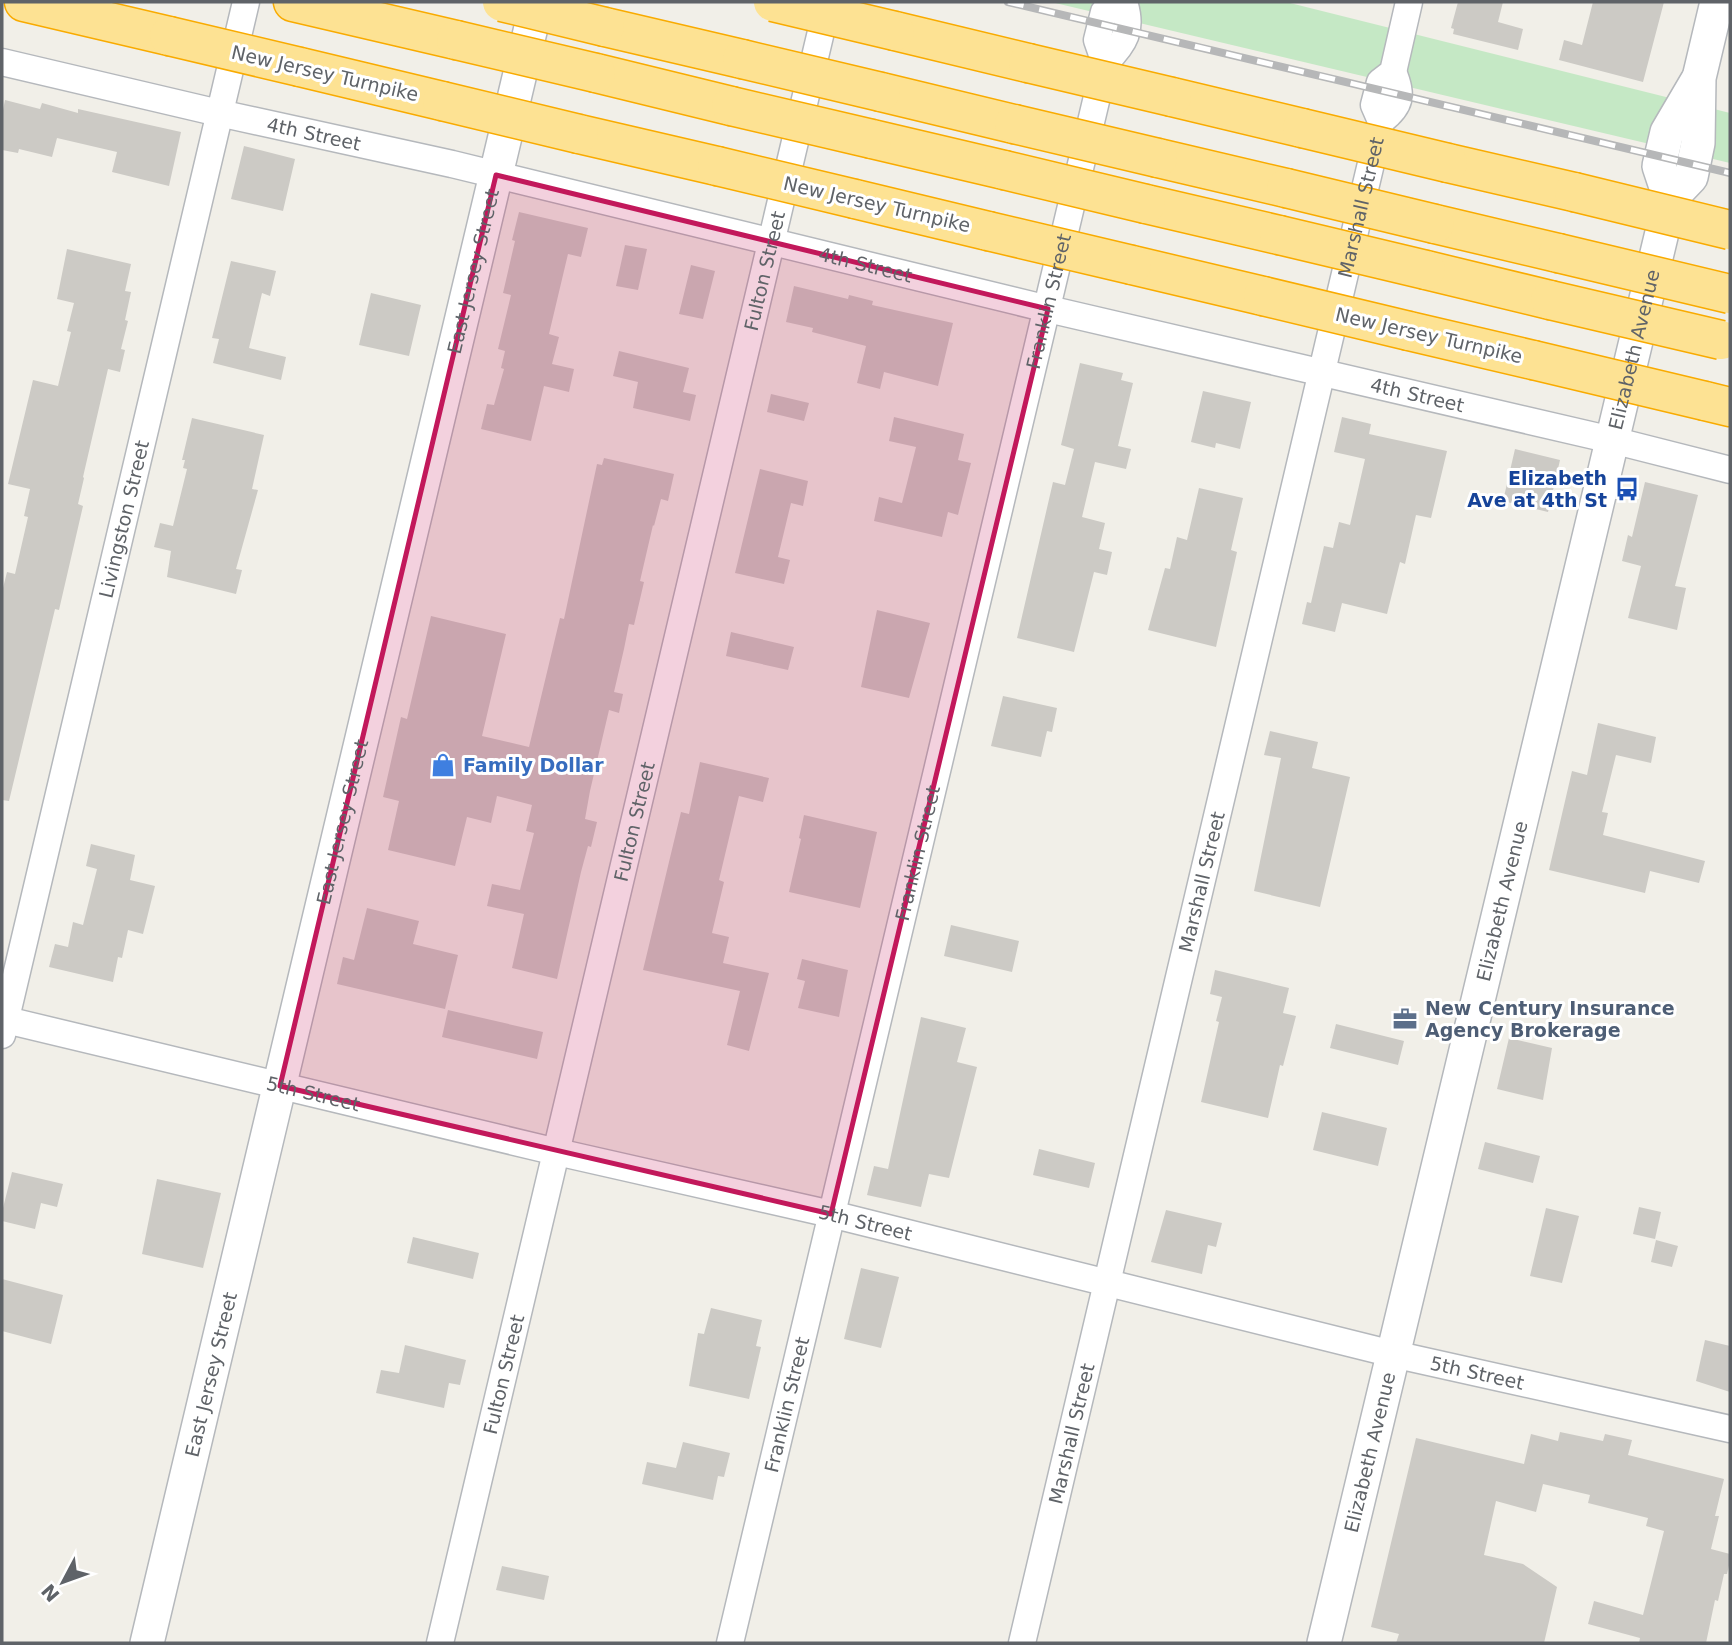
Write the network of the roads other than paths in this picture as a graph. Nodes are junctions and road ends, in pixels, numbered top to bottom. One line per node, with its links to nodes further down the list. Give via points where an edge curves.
1 (24, 2): 22 (highway, New Jersey Turnpike, bridge)
2 (246, 2): 14 (street, Livingston Street)
3 (502, 2): 18 (highway, bridge)
4 (537, 2): 15 (street, East Jersey Street)
5 (773, 2): 16 (highway, bridge)
6 (828, 2): 17 (street, Fulton Street)
7 (1114, 2): 13 (street, Franklin Street, via 1104,12 1097,40)
8 (1124, 2): 13 (street, Franklin Street, via 1129,17 1122,47)
9 (1409, 2): 21 (street, Marshall Street, via 1392,72 1380,82 1374,105 1381,121)
10 (1717, 2): 23 (street, Elizabeth Avenue, via 1699,78 1667,132 1659,166 1670,199)
11 (305, 4): 20 (highway, bridge)
12 (2, 62): 14 (street, 4th Street)
13 (1105, 63): 19 (street, Franklin Street)
14 (219, 113): 15 (street, 4th Street); 25 (street, Livingston Street)
15 (496, 175): 17 (street, 4th Street); 26 (street, East Jersey Street)
16 (1730, 230)
17 (771, 242): 19 (street, 4th Street); 27 (street, Fulton Street)
18 (1730, 294)
19 (1048, 309): 21 (street, 4th Street); 28 (street, Franklin Street)
20 (1726, 342)
21 (1322, 372): 23 (street, 4th Street); 29 (street, Marshall Street)
22 (1717, 404)
23 (1612, 440): 24 (street, 4th Street); 30 (street, Elizabeth Avenue)
24 (1730, 470)
25 (3, 1025): 26 (street, 5th Street)
26 (280, 1086): 27 (street, 5th Street); 32 (street, East Jersey Street)
27 (557, 1152): 28 (street, 5th Street); 33 (street, Fulton Street)
28 (831, 1214): 29 (street, 5th Street); 34 (street, Franklin Street)
29 (1108, 1285): 30 (street, 5th Street); 35 (street, Marshall Street)
30 (1393, 1354): 31 (street, 5th Street); 36 (street, Elizabeth Avenue)
31 (1730, 1429)
32 (147, 1643)
33 (440, 1643)
34 (730, 1643)
35 (1022, 1643)
36 (1324, 1643)

